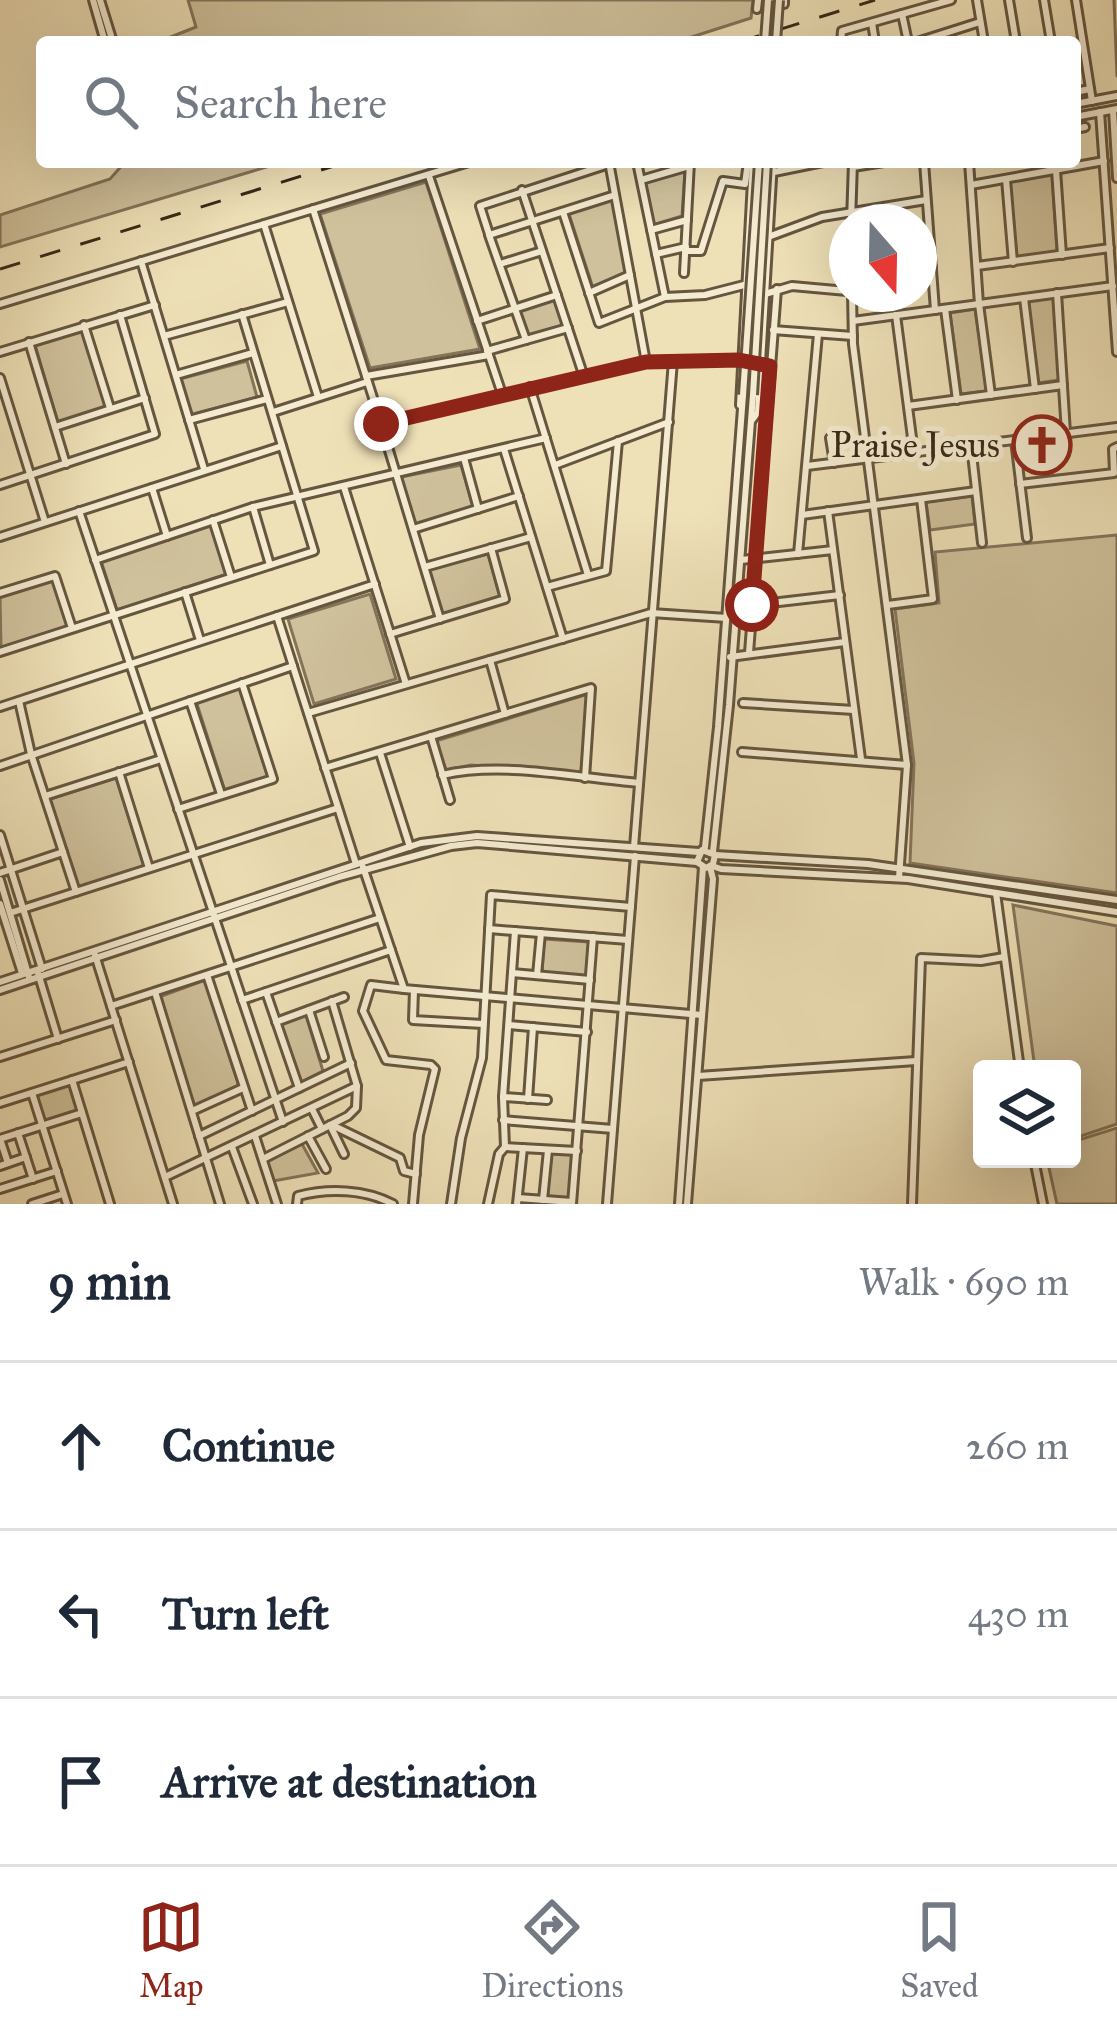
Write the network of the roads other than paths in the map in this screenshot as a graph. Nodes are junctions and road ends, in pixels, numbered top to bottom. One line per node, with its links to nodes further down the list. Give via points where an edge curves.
1 (96, 0): 12 (street)
2 (768, 0): 13 (street, bridge)
3 (951, 0): 9 (street)
4 (977, 0): 10 (street)
5 (1009, 0): 20 (street)
6 (1044, 0): 21 (street)
7 (1076, 0): 22 (street)
8 (782, 1): 14 (street, bridge)
9 (902, 14): 11 (street); 17 (street)
10 (980, 22): 18 (street); 19 (street)
11 (872, 23): 15 (street); 16 (street)
12 (107, 36)
13 (765, 36)
14 (777, 36)
15 (842, 36)
16 (874, 36)
17 (910, 36)
18 (932, 36)
19 (983, 36)
20 (1015, 36)
21 (1050, 36)
22 (1085, 57): 23 (street); 25 (street)
23 (1081, 58)
24 (1081, 93): 25 (street)
25 (1091, 95): 26 (street); 27 (street)
26 (1117, 96)
27 (1081, 101)
28 (1115, 109): 29 (street); 56 (street)
29 (1100, 112): 30 (street); 33 (street)
30 (1081, 116)
31 (1081, 127): 32 (street)
32 (1085, 127)
33 (1104, 161): 34 (street); 74 (street)
34 (1081, 165)
35 (451, 168): 53 (street)
36 (595, 168): 59 (street)
37 (612, 168): 60 (street)
38 (638, 168): 57 (street)
39 (678, 168): 57 (street)
40 (690, 168): 68 (street)
41 (756, 168): 54 (street)
42 (756, 168): 75 (street, via 745,184 723,181 701,251)
43 (760, 168): 144 (street, bridge)
44 (760, 168): 146 (street, bridge)
45 (767, 168): 52 (street)
46 (792, 168): 52 (street)
47 (853, 168): 62 (street)
48 (924, 168): 61 (street)
49 (969, 168): 58 (street)
50 (1067, 168): 51 (street)
51 (1056, 170): 55 (street); 78 (street)
52 (772, 172): 54 (street); 73 (street)
53 (428, 175): 65 (street); 108 (street)
54 (752, 175): 85 (street)
55 (1006, 178): 58 (street); 80 (street)
56 (1117, 178)
57 (641, 180): 71 (street)
58 (970, 185): 82 (street)
59 (522, 190): 69 (street); 72 (street, via 480,206)
60 (615, 195): 66 (street); 84 (street)
61 (926, 200): 63 (street); 64 (street)
62 (852, 204)
63 (899, 204)
64 (926, 204)
65 (313, 209): 70 (street); 130 (street)
66 (563, 212): 69 (street); 89 (street)
67 (829, 218): 73 (street)
68 (687, 220): 71 (street); 75 (street)
69 (532, 221): 72 (street); 76 (street)
70 (264, 224): 79 (street); 95 (street)
71 (651, 230): 77 (street)
72 (489, 235): 81 (street)
73 (768, 237): 91 (street)
74 (1110, 248): 78 (street); 86 (street)
75 (686, 249): 77 (street); 83 (street)
76 (542, 251): 81 (street); 92 (street)
77 (656, 254): 93 (street)
78 (1062, 255): 80 (street)
79 (141, 261): 96 (street); 98 (street)
80 (1013, 262): 82 (street)
81 (500, 264): 100 (street)
82 (976, 267): 97 (street)
83 (684, 273)
84 (630, 275): 89 (street); 99 (street)
85 (745, 285): 93 (street); 122 (street)
86 (1113, 286): 90 (street); 119 (street)
87 (777, 289): 88 (street); 91 (street); 112 (street)
88 (829, 290)
89 (589, 292): 99 (street, via 599,323)
90 (1057, 293): 94 (street); 131 (street)
91 (765, 294): 125 (street)
92 (557, 295): 100 (street); 111 (street)
93 (665, 297): 99 (street)
94 (1024, 298): 97 (street); 133 (street)
95 (288, 302): 105 (street); 137 (street)
96 (0, 304)
97 (979, 304): 101 (street); 136 (street)
98 (154, 305): 106 (street); 114 (street)
99 (636, 308): 124 (street)
100 (515, 309): 108 (street); 116 (street)
101 (945, 309): 102 (street); 140 (street)
102 (937, 310)
103 (852, 312): 109 (street)
104 (919, 312): 107 (street)
105 (242, 314): 114 (street); 120 (street)
106 (119, 315): 110 (street); 138 (street)
107 (896, 315): 109 (street); 141 (street)
108 (477, 321): 121 (street)
109 (853, 321): 115 (street)
110 (84, 326): 117 (street); 142 (street)
111 (568, 328): 116 (street); 127 (street)
112 (773, 330): 113 (street); 126 (street)
113 (818, 334): 115 (street); 166 (street)
114 (164, 335): 128 (street)
115 (853, 336): 162 (street)
116 (526, 340): 121 (street)
117 (29, 342): 118 (street); 150 (street)
118 (0, 352)
119 (1117, 352)
120 (253, 353): 128 (street); 139 (street)
121 (488, 353): 130 (street); 135 (street)
122 (739, 360): 123 (street); 125 (street); 144 (street)
123 (673, 361): 124 (street); 147 (street)
124 (646, 362): 127 (street)
125 (760, 365): 126 (street); 146 (street)
126 (770, 366): 195 (street)
127 (583, 374): 132 (street)
128 (176, 376): 145 (street)
129 (0, 378): 134 (street)
130 (367, 379): 137 (street); 148 (street)
131 (1063, 386): 133 (street); 151 (street)
132 (530, 387): 135 (street); 152 (street)
133 (1035, 389): 136 (street)
134 (2, 392): 169 (street)
135 (502, 394): 148 (street)
136 (991, 395): 140 (street)
137 (318, 397): 143 (street)
138 (145, 398): 142 (street); 164 (street, via 155,434)
139 (267, 398): 143 (street); 145 (street)
140 (957, 400): 141 (street)
141 (908, 406): 160 (street)
142 (110, 410): 150 (street)
143 (273, 412): 156 (street)
144 (741, 414): 197 (street)
145 (189, 420): 167 (street)
146 (751, 421): 197 (street)
147 (670, 422): 155 (street); 209 (street)
148 (381, 424): 168 (street)
149 (1117, 427): 151 (street)
150 (55, 428): 164 (street)
151 (1066, 434): 154 (street)
152 (546, 438): 159 (street); 165 (street)
153 (830, 438): 163 (street)
154 (1015, 440): 157 (street); 170 (street)
155 (617, 441): 165 (street); 200 (street, via 606,571)
156 (283, 446): 167 (street); 176 (street)
157 (970, 446): 160 (street); 174 (street)
158 (1117, 447): 170 (street, via 1114,473)
159 (504, 449): 161 (street); 175 (street)
160 (914, 453): 162 (street)
161 (464, 458): 168 (street); 180 (street)
162 (868, 458): 163 (street); 178 (street)
163 (834, 463): 166 (street)
164 (65, 464): 169 (street)
165 (554, 466): 200 (street)
166 (807, 466): 183 (street)
167 (204, 469): 172 (street)
168 (394, 475): 173 (street); 186 (street)
169 (30, 476): 171 (street); 185 (street)
170 (1020, 484): 190 (street)
171 (0, 485)
172 (152, 486): 181 (street); 187 (street)
173 (344, 487): 176 (street); 202 (street)
174 (976, 491): 177 (street); 191 (street)
175 (519, 496): 180 (street); 189 (street)
176 (300, 497): 179 (street); 198 (street, via 314,551)
177 (921, 499): 178 (street); 208 (street, via 933,599)
178 (874, 505): 182 (street); 208 (street)
179 (253, 507): 184 (street); 198 (street)
180 (478, 509): 186 (street)
181 (79, 511): 185 (street); 196 (street)
182 (828, 511): 183 (street); 193 (street)
183 (802, 514): 194 (street)
184 (213, 520): 187 (street); 201 (street)
185 (45, 522): 188 (street)
186 (412, 530): 199 (street)
187 (167, 536): 196 (street)
188 (0, 537)
189 (531, 537): 192 (street); 203 (street)
190 (1027, 538)
191 (982, 543)
192 (491, 548): 199 (street); 213 (street, via 505,599)
193 (833, 550): 194 (street); 206 (street)
194 (798, 554): 195 (street)
195 (755, 559): 197 (street); 207 (street)
196 (95, 560): 210 (street)
197 (736, 561): 212 (street); 221 (street)
198 (270, 565): 201 (street)
199 (424, 567): 213 (street)
200 (588, 575): 203 (street)
201 (231, 577): 204 (street)
202 (375, 584): 211 (street); 215 (street)
203 (547, 587): 216 (street)
204 (185, 592): 210 (street); 217 (street)
205 (0, 593): 214 (street, via 55,575)
206 (839, 595): 207 (street); 218 (street)
207 (752, 605): 220 (street)
208 (887, 605): 241 (street)
209 (655, 614): 212 (street); 216 (street); 247 (street)
210 (114, 615): 214 (street); 223 (street)
211 (277, 616): 217 (street); 224 (street)
212 (727, 618): 221 (street)
213 (440, 619): 215 (street)
214 (72, 628): 219 (street)
215 (390, 634): 226 (street)
216 (563, 639): 222 (street)
217 (200, 641): 223 (street)
218 (845, 642): 220 (street); 231 (street)
219 (0, 652)
220 (749, 653): 221 (street)
221 (728, 657): 256 (street); 259 (street)
222 (490, 661): 226 (street); 233 (street)
223 (131, 664): 228 (street); 234 (street)
224 (293, 666): 225 (street); 232 (street)
225 (242, 683): 227 (street); 248 (street, via 273,779)
226 (406, 685): 232 (street)
227 (190, 700): 234 (street); 248 (street)
228 (19, 701): 230 (street); 238 (street)
229 (743, 704): 231 (street)
230 (0, 707)
231 (854, 710): 240 (street)
232 (308, 713): 243 (street)
233 (506, 714): 235 (street); 246 (street, via 591,688)
234 (147, 716): 238 (street); 239 (street)
235 (431, 736): 236 (street); 245 (street)
236 (380, 752): 243 (street); 255 (street)
237 (742, 752): 240 (street)
238 (31, 754): 242 (street); 249 (street)
239 (161, 758): 244 (street); 252 (street)
240 (861, 759): 241 (street)
241 (907, 765): 264 (street)
242 (0, 766)
243 (325, 768): 251 (street)
244 (119, 772): 249 (street); 263 (street)
245 (442, 775): 246 (street); 250 (street)
246 (585, 778): 247 (street)
247 (639, 783): 258 (street)
248 (222, 795): 252 (street)
249 (45, 796): 257 (street)
250 (450, 800)
251 (338, 808): 260 (street); 262 (street)
252 (177, 809): 260 (street)
253 (0, 835): 265 (street)
254 (440, 844): 255 (street); 258 (street); 262 (street)
255 (410, 847): 262 (street)
256 (701, 851): 258 (street); 259 (street); 261 (street)
257 (63, 852): 265 (street); 268 (street)
258 (634, 852): 261 (street); 272 (street)
259 (714, 853): 261 (street); 264 (street)
260 (192, 854): 263 (street); 276 (street)
261 (706, 866): 267 (street); 307 (street)
262 (360, 867): 276 (street); 277 (street)
263 (149, 868): 268 (street)
264 (900, 868): 267 (street); 270 (street)
265 (11, 869): 266 (street); 273 (street)
266 (0, 876): 275 (street)
267 (898, 878): 269 (street)
268 (76, 892): 273 (street)
269 (996, 893): 274 (street); 286 (street)
270 (1117, 900)
271 (0, 904): 280 (street)
272 (631, 907): 278 (street, via 491,895); 283 (street)
273 (23, 909): 275 (street); 288 (street)
274 (1117, 912)
275 (10, 913): 288 (street)
276 (213, 915): 285 (street); 287 (street)
277 (380, 918): 284 (street); 287 (street)
278 (489, 929): 279 (street); 299 (street)
279 (515, 931): 281 (street); 289 (street)
280 (4, 932): 288 (street)
281 (541, 933): 282 (street); 291 (street)
282 (593, 937): 283 (street); 292 (street)
283 (628, 940): 305 (street)
284 (391, 950): 294 (street); 297 (street)
285 (95, 954): 288 (street); 303 (street)
286 (1004, 956): 317 (street); 318 (street, via 921,958)
287 (231, 967): 290 (street); 301 (street)
288 (34, 974): 293 (street); 314 (street)
289 (512, 974): 291 (street); 300 (street)
290 (207, 975): 296 (street); 324 (street)
291 (538, 976): 292 (street)
292 (590, 980): 304 (street)
293 (0, 986)
294 (404, 989): 295 (street); 360 (street, via 371,986 363,1011 386,1060 436,1069)
295 (414, 990): 299 (street); 310 (street, via 413,1020)
296 (155, 992): 303 (street); 334 (street)
297 (266, 992): 301 (street); 309 (street)
298 (344, 997): 302 (street)
299 (485, 997): 300 (street); 310 (street)
300 (510, 999): 304 (street); 311 (street)
301 (242, 1000): 328 (street)
302 (332, 1001): 306 (street); 320 (street)
303 (112, 1006): 308 (street)
304 (589, 1006): 305 (street); 313 (street)
305 (623, 1008): 307 (street); 341 (street)
306 (309, 1010): 309 (street); 315 (street)
307 (698, 1014): 321 (street); 381 (street)
308 (116, 1020): 314 (street); 319 (street)
309 (276, 1022): 325 (street)
310 (483, 1024): 378 (street)
311 (508, 1025): 312 (street); 327 (street)
312 (533, 1027): 313 (street); 329 (street)
313 (587, 1032): 339 (street)
314 (58, 1039): 316 (street)
315 (324, 1057)
316 (0, 1058)
317 (1019, 1060)
318 (916, 1061): 321 (street); 382 (street)
319 (129, 1062): 322 (street); 361 (street)
320 (351, 1063): 323 (street); 325 (street)
321 (698, 1076): 381 (street)
322 (72, 1080): 326 (street); 335 (street)
323 (357, 1086): 332 (street); 340 (street, via 356,1108)
324 (244, 1087): 333 (street); 334 (street)
325 (299, 1088): 328 (street)
326 (32, 1093): 331 (street); 338 (street)
327 (503, 1097): 329 (street); 336 (street)
328 (276, 1099): 333 (street); 337 (street)
329 (528, 1099): 330 (street)
330 (548, 1100)
331 (0, 1103)
332 (312, 1109): 337 (street); 340 (street)
333 (252, 1111): 343 (street)
334 (191, 1112): 343 (street)
335 (82, 1113): 338 (street); 368 (street)
336 (502, 1120): 339 (street); 348 (street)
337 (283, 1122): 344 (street)
338 (42, 1125): 342 (street); 359 (street)
339 (581, 1126): 341 (street); 351 (street)
340 (326, 1127): 345 (street); 352 (street); 360 (street, via 346,1129)
341 (613, 1129): 380 (street)
342 (18, 1133): 346 (street); 353 (street)
343 (199, 1136): 354 (street)
344 (255, 1136): 347 (street); 355 (street)
345 (308, 1136): 355 (street); 358 (street)
346 (0, 1139): 356 (street)
347 (232, 1147): 354 (street); 373 (street)
348 (506, 1147): 349 (street); 379 (street)
349 (523, 1148): 350 (street); 366 (street)
350 (548, 1149): 351 (street); 365 (street)
351 (578, 1151): 369 (street)
352 (344, 1154)
353 (26, 1157): 356 (street); 362 (street)
354 (206, 1159): 361 (street); 372 (street)
355 (262, 1159): 374 (street)
356 (4, 1164)
357 (1036, 1168): 383 (street)
358 (326, 1169)
359 (57, 1171): 362 (street); 364 (street)
360 (416, 1174): 377 (street)
361 (165, 1177): 371 (street)
362 (33, 1178): 363 (street)
363 (0, 1189)
364 (64, 1194): 367 (street); 370 (street)
365 (543, 1200): 366 (street); 369 (street)
366 (518, 1201)
367 (38, 1203)
368 (108, 1203)
369 (572, 1203)
370 (67, 1204)
371 (173, 1204)
372 (220, 1204)
373 (253, 1204)
374 (277, 1204)
375 (297, 1204): 376 (street, via 298,1196 325,1190)
376 (393, 1204)
377 (413, 1204)
378 (451, 1204)
379 (488, 1204)
380 (607, 1204)
381 (684, 1204)
382 (912, 1204)
383 (1043, 1204)

